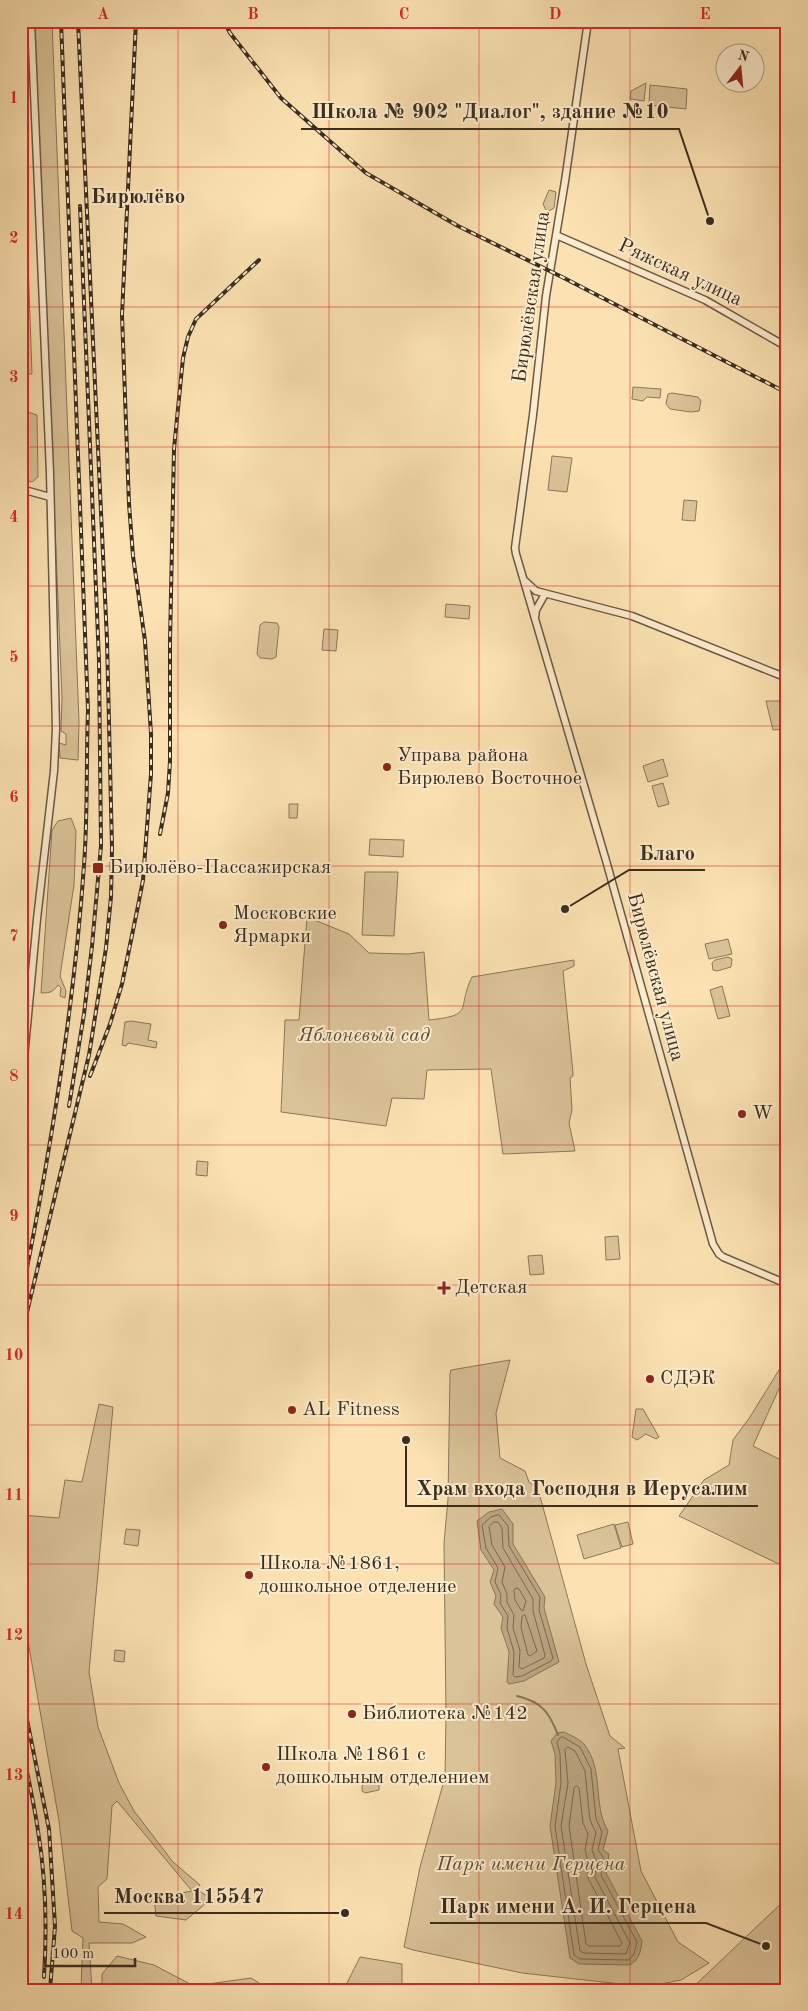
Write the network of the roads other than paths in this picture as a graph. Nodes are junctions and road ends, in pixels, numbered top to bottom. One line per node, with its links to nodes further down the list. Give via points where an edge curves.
1 (31, 21): 6 (street)
2 (588, 21): 3 (street, Бирюлёвская улица)
3 (556, 235): 4 (street, Ряжская улица, via 705,300); 7 (street, Бирюлёвская улица, via 515,548)
4 (787, 347)
5 (21, 490): 6 (street)
6 (50, 497): 12 (street, via 56,729 54,772)
7 (522, 578): 8 (street, via 531,588); 9 (street, Бирюлёвская улица)
8 (545, 594): 9 (street); 10 (street); 11 (street, via 632,616)
9 (529, 598): 10 (street, Бирюлёвская улица)
10 (535, 619): 13 (street, Бирюлёвская улица, via 713,1244 719,1254)
11 (787, 678)
12 (21, 1090)
13 (787, 1284)

